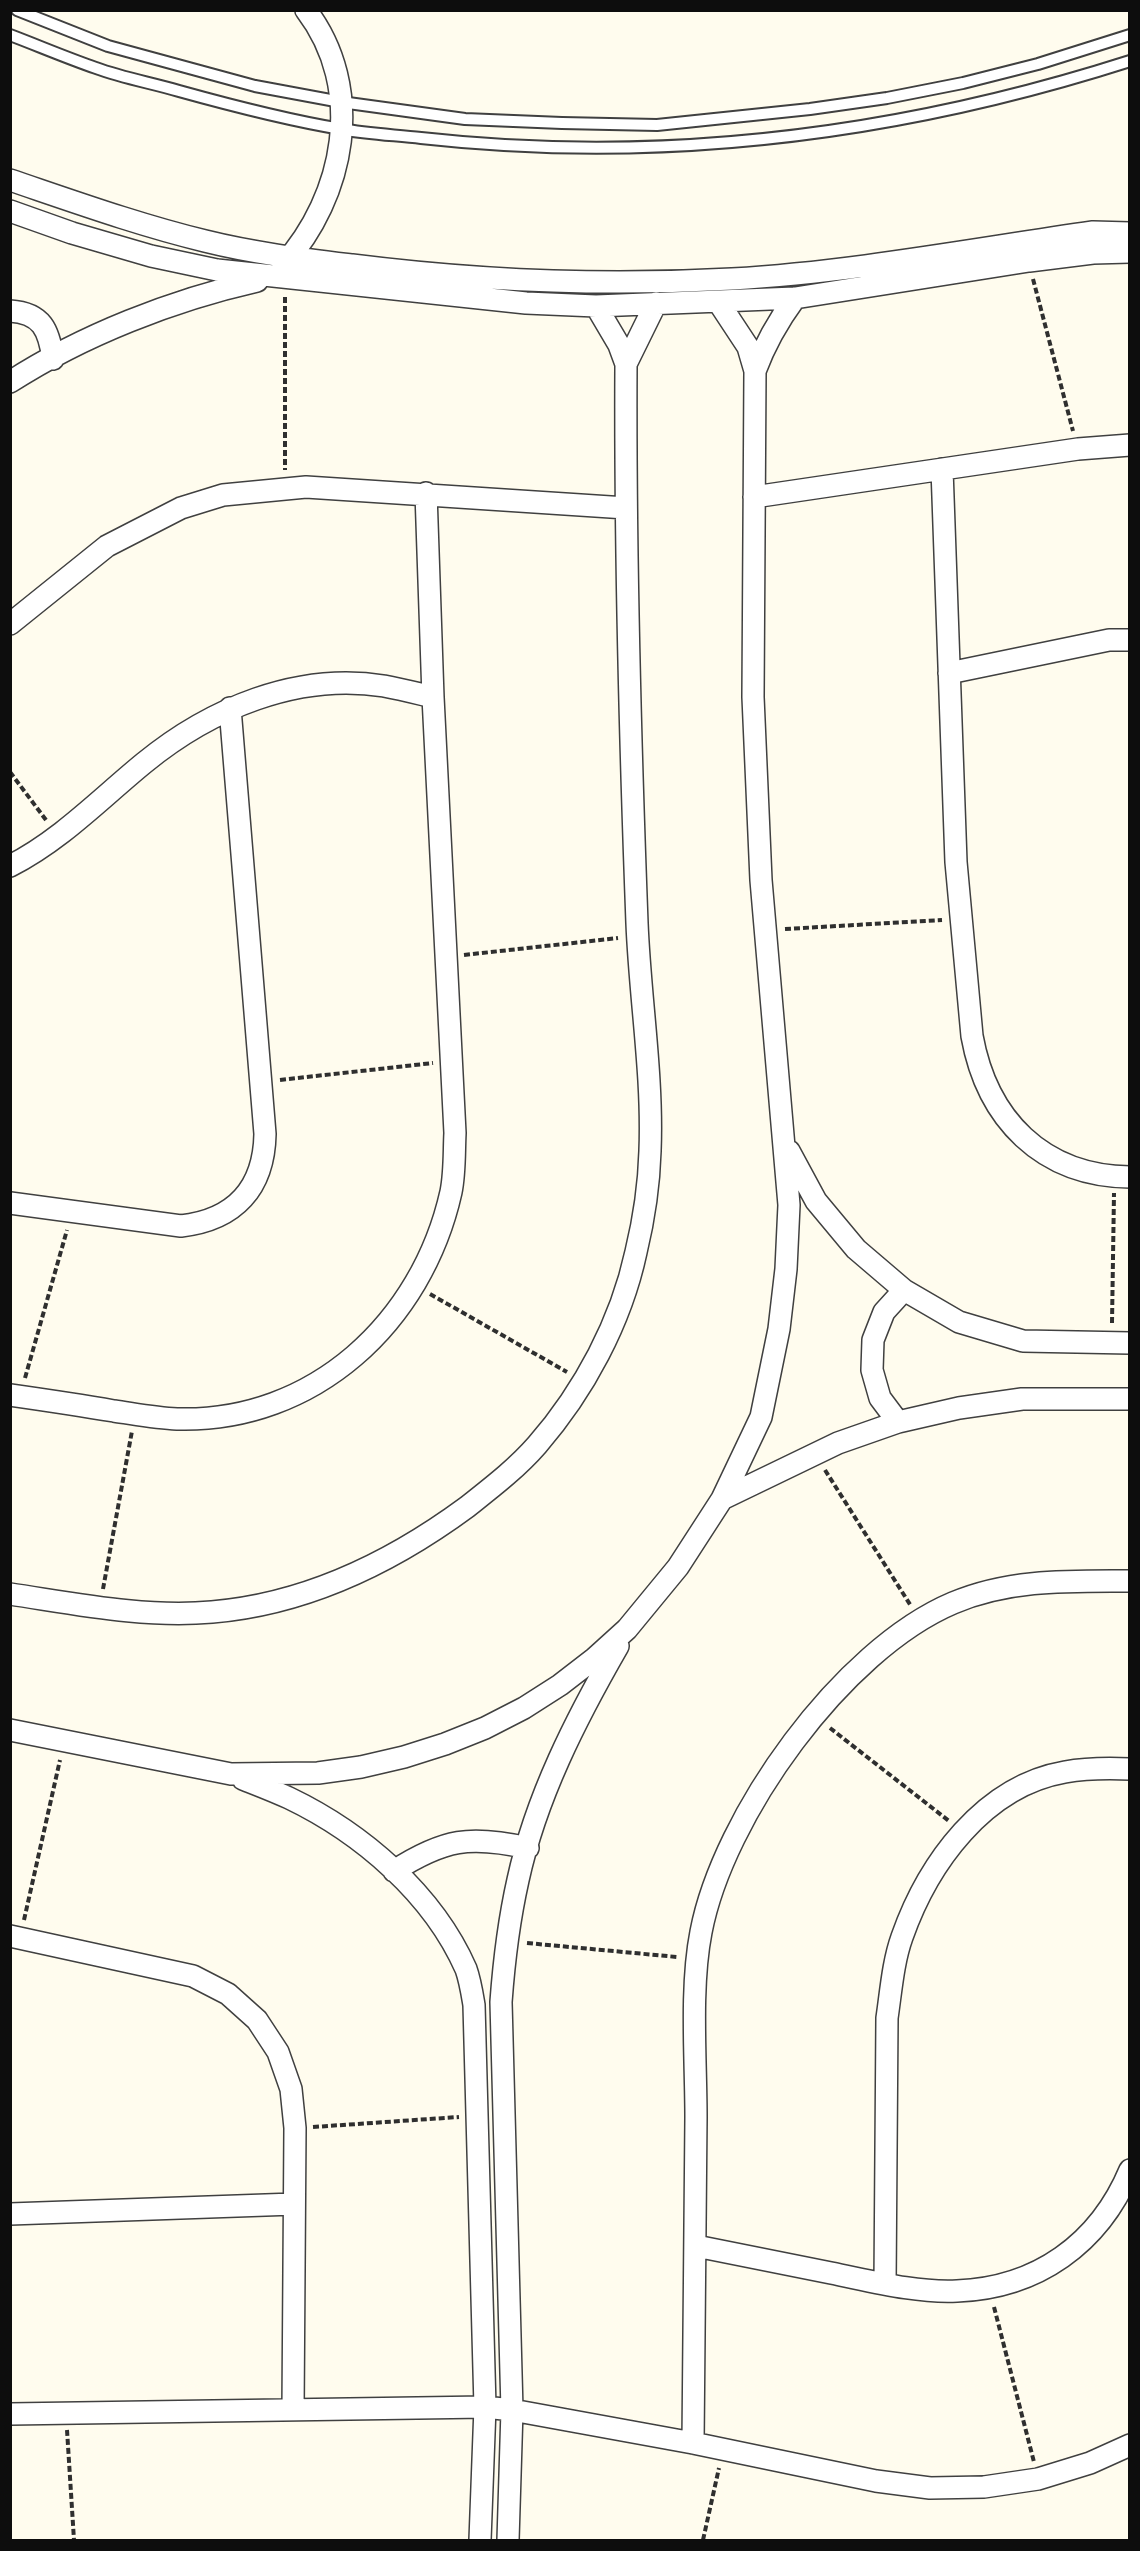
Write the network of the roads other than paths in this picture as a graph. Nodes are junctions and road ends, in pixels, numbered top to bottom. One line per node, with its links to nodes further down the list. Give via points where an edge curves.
1 (17, 10): 6 (lane, via 108,46 255,86)
2 (306, 10): 6 (street, via 325,43)
3 (10, 35): 7 (lane, via 99,69 247,110)
4 (1130, 35): 6 (lane, via 1038,64 887,98 657,125 465,119)
5 (1130, 61): 7 (lane, via 953,110 774,139 562,148 469,144)
6 (341, 102): 7 (street)
7 (342, 130): 12 (street, via 335,176 317,219)
8 (10, 180): 12 (street, via 152,227)
9 (10, 211): 13 (street, via 151,256)
10 (1130, 233): 12 (street, via 1093,232 808,272 645,282 405,272)
11 (1130, 252): 14 (street, via 1029,261)
12 (290, 257): 13 (street)
13 (278, 278): 17 (street, via 526,303); 19 (street, via 215,290 159,309)
14 (795, 298): 16 (street); 21 (street, via 776,324)
15 (656, 303): 16 (street); 17 (street); 20 (street)
16 (719, 303): 21 (street, via 748,347)
17 (596, 306): 20 (street)
18 (10, 311): 19 (street, via 30,314 43,325)
19 (53, 359): 22 (street)
20 (627, 364): 27 (street)
21 (755, 371): 26 (street)
22 (10, 382)
23 (1130, 445): 24 (street)
24 (942, 470): 26 (street); 30 (street)
25 (426, 493): 27 (street); 28 (street, via 285,488 223,495 181,508 107,546); 31 (street)
26 (754, 497): 34 (street, via 753,697 766,930)
27 (626, 508): 44 (street, via 638,936 651,1150 646,1204 635,1257 619,1309 597,1358 569,1404 536,1446 497,1484 411,1546 315,1591 264,1605 211,1612 155,1613)
28 (10, 624)
29 (1130, 640): 30 (street, via 1109,640)
30 (949, 673): 35 (street, via 956,862 976,1062 998,1109 1021,1135 1056,1161 1080,1171)
31 (433, 697): 32 (street, via 382,686 330,684 279,692); 39 (street, via 455,1133 451,1191 434,1246 415,1286 388,1324 354,1358 315,1385 271,1404 225,1416 177,1419)
32 (230, 708): 33 (street, via 186,733 58,837); 36 (street, via 261,1082 265,1154 260,1173 236,1205 201,1224 181,1226)
33 (10, 866)
34 (786, 1145): 37 (street, via 822,1209 856,1250); 42 (street, via 789,1205 779,1329 761,1417)
35 (1122, 1177)
36 (10, 1203)
37 (904, 1290): 38 (street, via 959,1322 1023,1341); 41 (street, via 884,1312 873,1340 872,1370 880,1398)
38 (1120, 1342)
39 (15, 1396)
40 (1130, 1399): 41 (street, via 1022,1399)
41 (898, 1422): 42 (street, via 838,1443)
42 (722, 1499): 45 (street, via 678,1567)
43 (1130, 1581): 55 (street, via 1026,1583 988,1590 919,1620 892,1638 815,1716 758,1793 729,1845 709,1901 696,1959)
44 (10, 1594)
45 (627, 1629): 48 (street, via 542,1696 485,1728 445,1744 404,1757 318,1773); 49 (street, via 582,1709 545,1792)
46 (10, 1730): 48 (street)
47 (1130, 1769): 56 (street, via 1064,1772 1032,1781 1003,1796 962,1832 916,1901 901,1938 888,2018)
48 (231, 1774): 50 (street, via 290,1798 345,1831)
49 (528, 1848): 50 (street, via 493,1840 458,1841 424,1852); 59 (street, via 518,1879 501,2002)
50 (394, 1870): 57 (street, via 437,1917 466,1971 474,2005)
51 (15, 1937): 53 (street, via 193,1976 228,1994 257,2020 278,2052 291,2090)
52 (1130, 2170): 56 (street, via 1122,2190 1080,2244 1053,2264 1022,2279 989,2289 955,2292)
53 (294, 2204): 54 (street); 58 (street)
54 (10, 2214)
55 (696, 2246): 56 (street); 61 (street)
56 (885, 2284)
57 (485, 2407): 58 (street); 59 (street); 63 (street)
58 (292, 2410): 60 (street)
59 (512, 2410): 61 (street); 64 (street)
60 (10, 2414)
61 (693, 2443): 62 (street, via 876,2481 930,2488 984,2487 1038,2479 1090,2463)
62 (1130, 2445)
63 (480, 2541)
64 (508, 2541)

